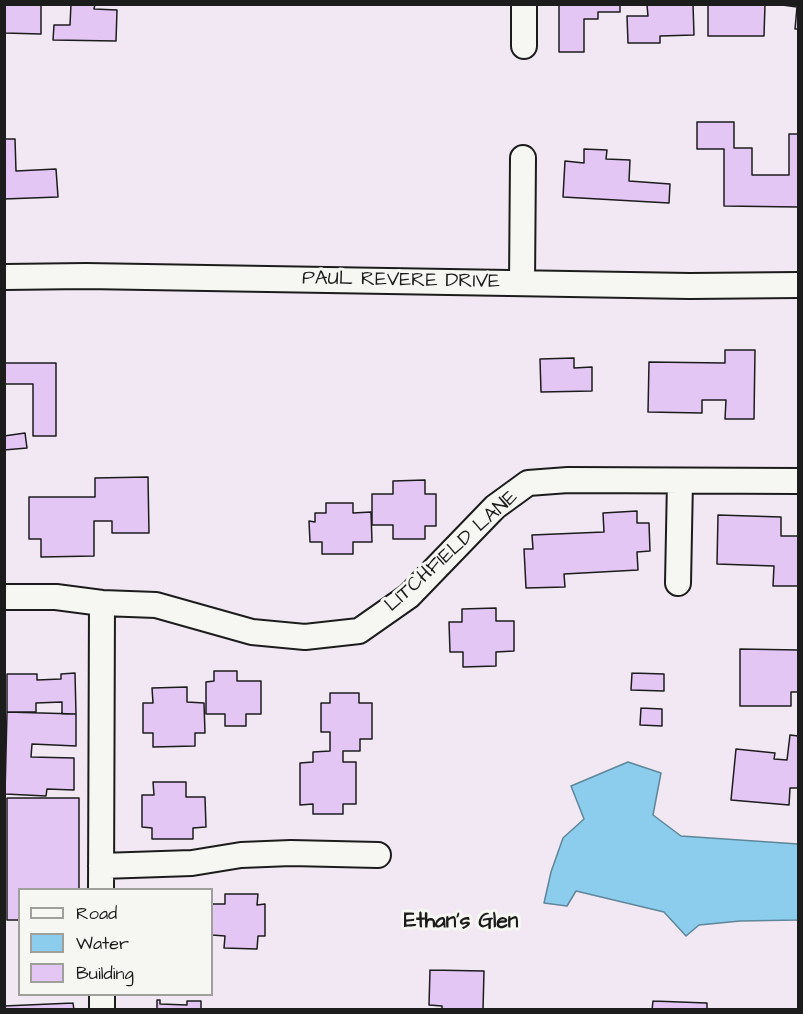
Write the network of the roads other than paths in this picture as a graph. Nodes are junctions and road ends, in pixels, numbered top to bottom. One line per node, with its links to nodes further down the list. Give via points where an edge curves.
1 (524, 4): 2 (street)
2 (524, 46)
3 (523, 158): 5 (street)
4 (4, 277): 5 (street, PAUL REVERE DRIVE)
5 (522, 283): 6 (street, PAUL REVERE DRIVE)
6 (798, 285)
7 (680, 481): 8 (street, LITCHFIELD LANE); 9 (street); 11 (street, LITCHFIELD LANE, via 528,483 495,507 409,596 359,631 305,637 252,632 156,605)
8 (798, 481)
9 (678, 583)
10 (4, 597): 11 (street, LITCHFIELD LANE, via 56,597)
11 (102, 603): 13 (street)
12 (378, 855): 13 (street, via 241,855)
13 (101, 878)

